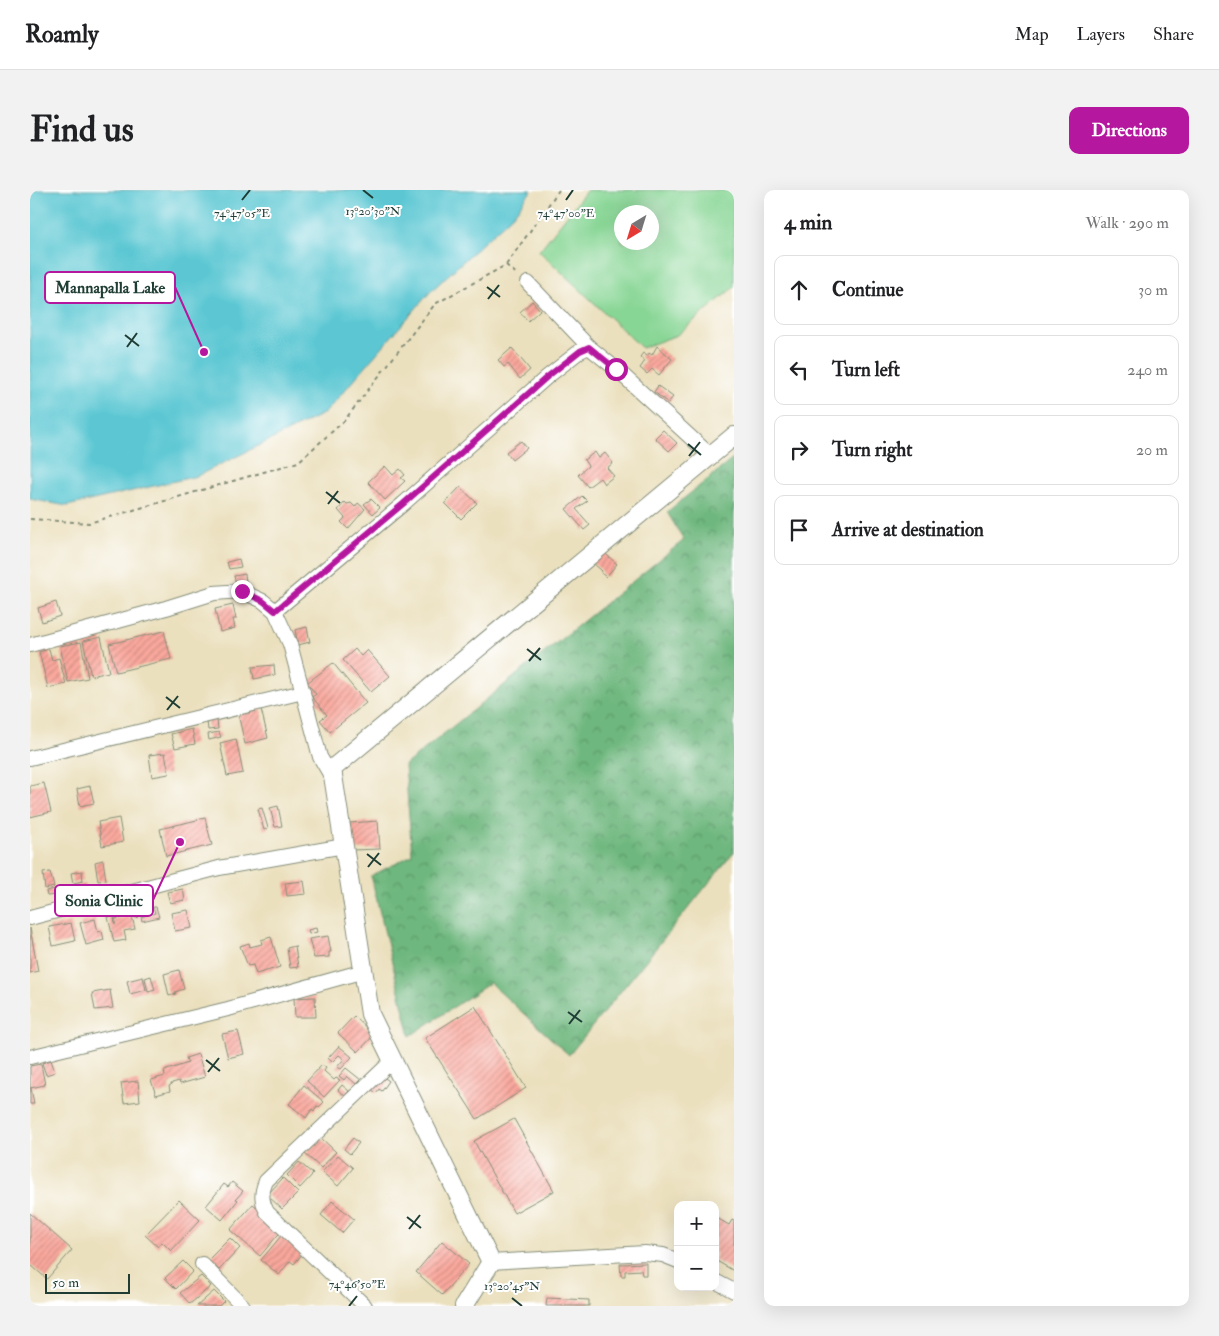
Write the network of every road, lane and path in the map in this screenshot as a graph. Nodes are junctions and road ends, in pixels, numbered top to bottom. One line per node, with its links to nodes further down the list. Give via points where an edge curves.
1 (559, 190): 2 (path)
2 (506, 265): 3 (path); 7 (path, via 435,304 344,421 298,462 89,523)
3 (528, 283): 4 (street)
4 (589, 347): 6 (street); 8 (street, via 547,377)
5 (734, 436): 6 (street)
6 (711, 456): 12 (street, via 332,769)
7 (30, 519)
8 (275, 611): 9 (street, via 242,591 214,593); 10 (street, via 290,644)
9 (30, 645)
10 (303, 692): 11 (street); 12 (street, via 320,757)
11 (30, 758)
12 (334, 782): 13 (street)
13 (344, 846): 14 (street, via 219,868); 15 (street)
14 (30, 918)
15 (364, 972): 16 (street); 17 (street, via 370,1014)
16 (30, 1058)
17 (393, 1060): 19 (street); 24 (street, via 266,1181 262,1192 267,1212)
18 (674, 1260): 19 (street, via 646,1253)
19 (491, 1262): 25 (street)
20 (202, 1264): 23 (street)
21 (719, 1283): 22 (street)
22 (734, 1290)
23 (243, 1306)
24 (365, 1306)
25 (464, 1306)

